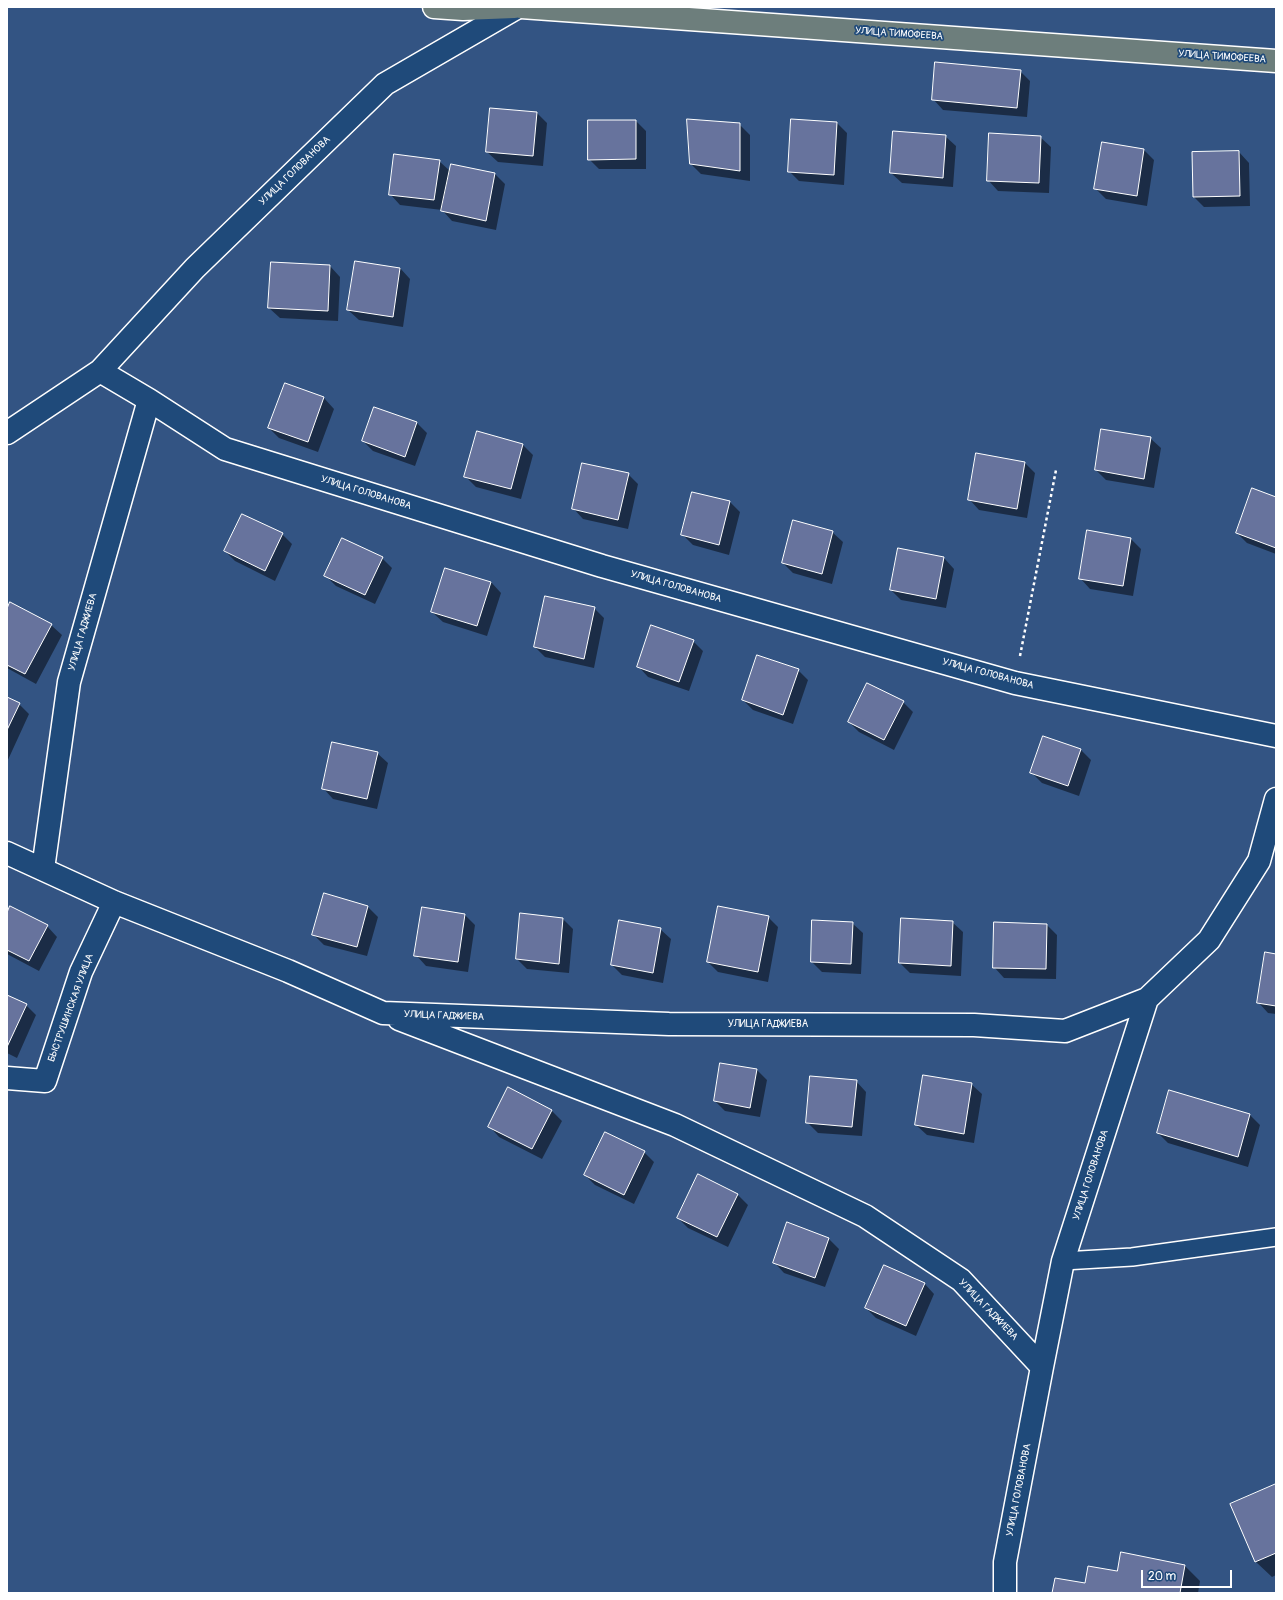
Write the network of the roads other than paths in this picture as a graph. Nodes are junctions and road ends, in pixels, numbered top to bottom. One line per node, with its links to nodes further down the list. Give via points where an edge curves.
1 (434, 7): 5 (main road)
2 (514, 7): 5 (main road)
3 (518, 7): 7 (street, УЛИЦА ГОЛОВАНОВА, via 385,84 196,268)
4 (521, 7): 6 (main road, УЛИЦА ТИМОФЕЕВА)
5 (463, 8)
6 (1276, 61)
7 (100, 371): 8 (street, УЛИЦА ГОЛОВАНОВА); 9 (street, УЛИЦА ГОЛОВАНОВА)
8 (149, 400): 10 (street, УЛИЦА ГОЛОВАНОВА, via 225,449 602,566 1015,683); 13 (street, УЛИЦА ГАДЖИЕВА, via 69,682)
9 (7, 433)
10 (1276, 736)
11 (1276, 799): 15 (street, УЛИЦА ГОЛОВАНОВА, via 1259,861 1209,940)
12 (7, 853): 13 (street, УЛИЦА ГАДЖИЕВА)
13 (43, 870): 14 (street, УЛИЦА ГАДЖИЕВА)
14 (114, 902): 16 (street, УЛИЦА ГАДЖИЕВА, via 288,971); 17 (street, БЫСТРУШИНСКАЯ УЛИЦА, via 82,972 45,1081)
15 (1147, 999): 16 (street, УЛИЦА ГАДЖИЕВА, via 1065,1031 974,1025 669,1024); 19 (street, УЛИЦА ГОЛОВАНОВА)
16 (383, 1013): 20 (street, УЛИЦА ГАДЖИЕВА, via 675,1125 865,1216 961,1280)
17 (7, 1078)
18 (1276, 1237): 19 (lane, via 1132,1257)
19 (1063, 1261): 20 (street, УЛИЦА ГОЛОВАНОВА)
20 (1042, 1367): 21 (street, УЛИЦА ГОЛОВАНОВА, via 1005,1562)
21 (1005, 1593)

